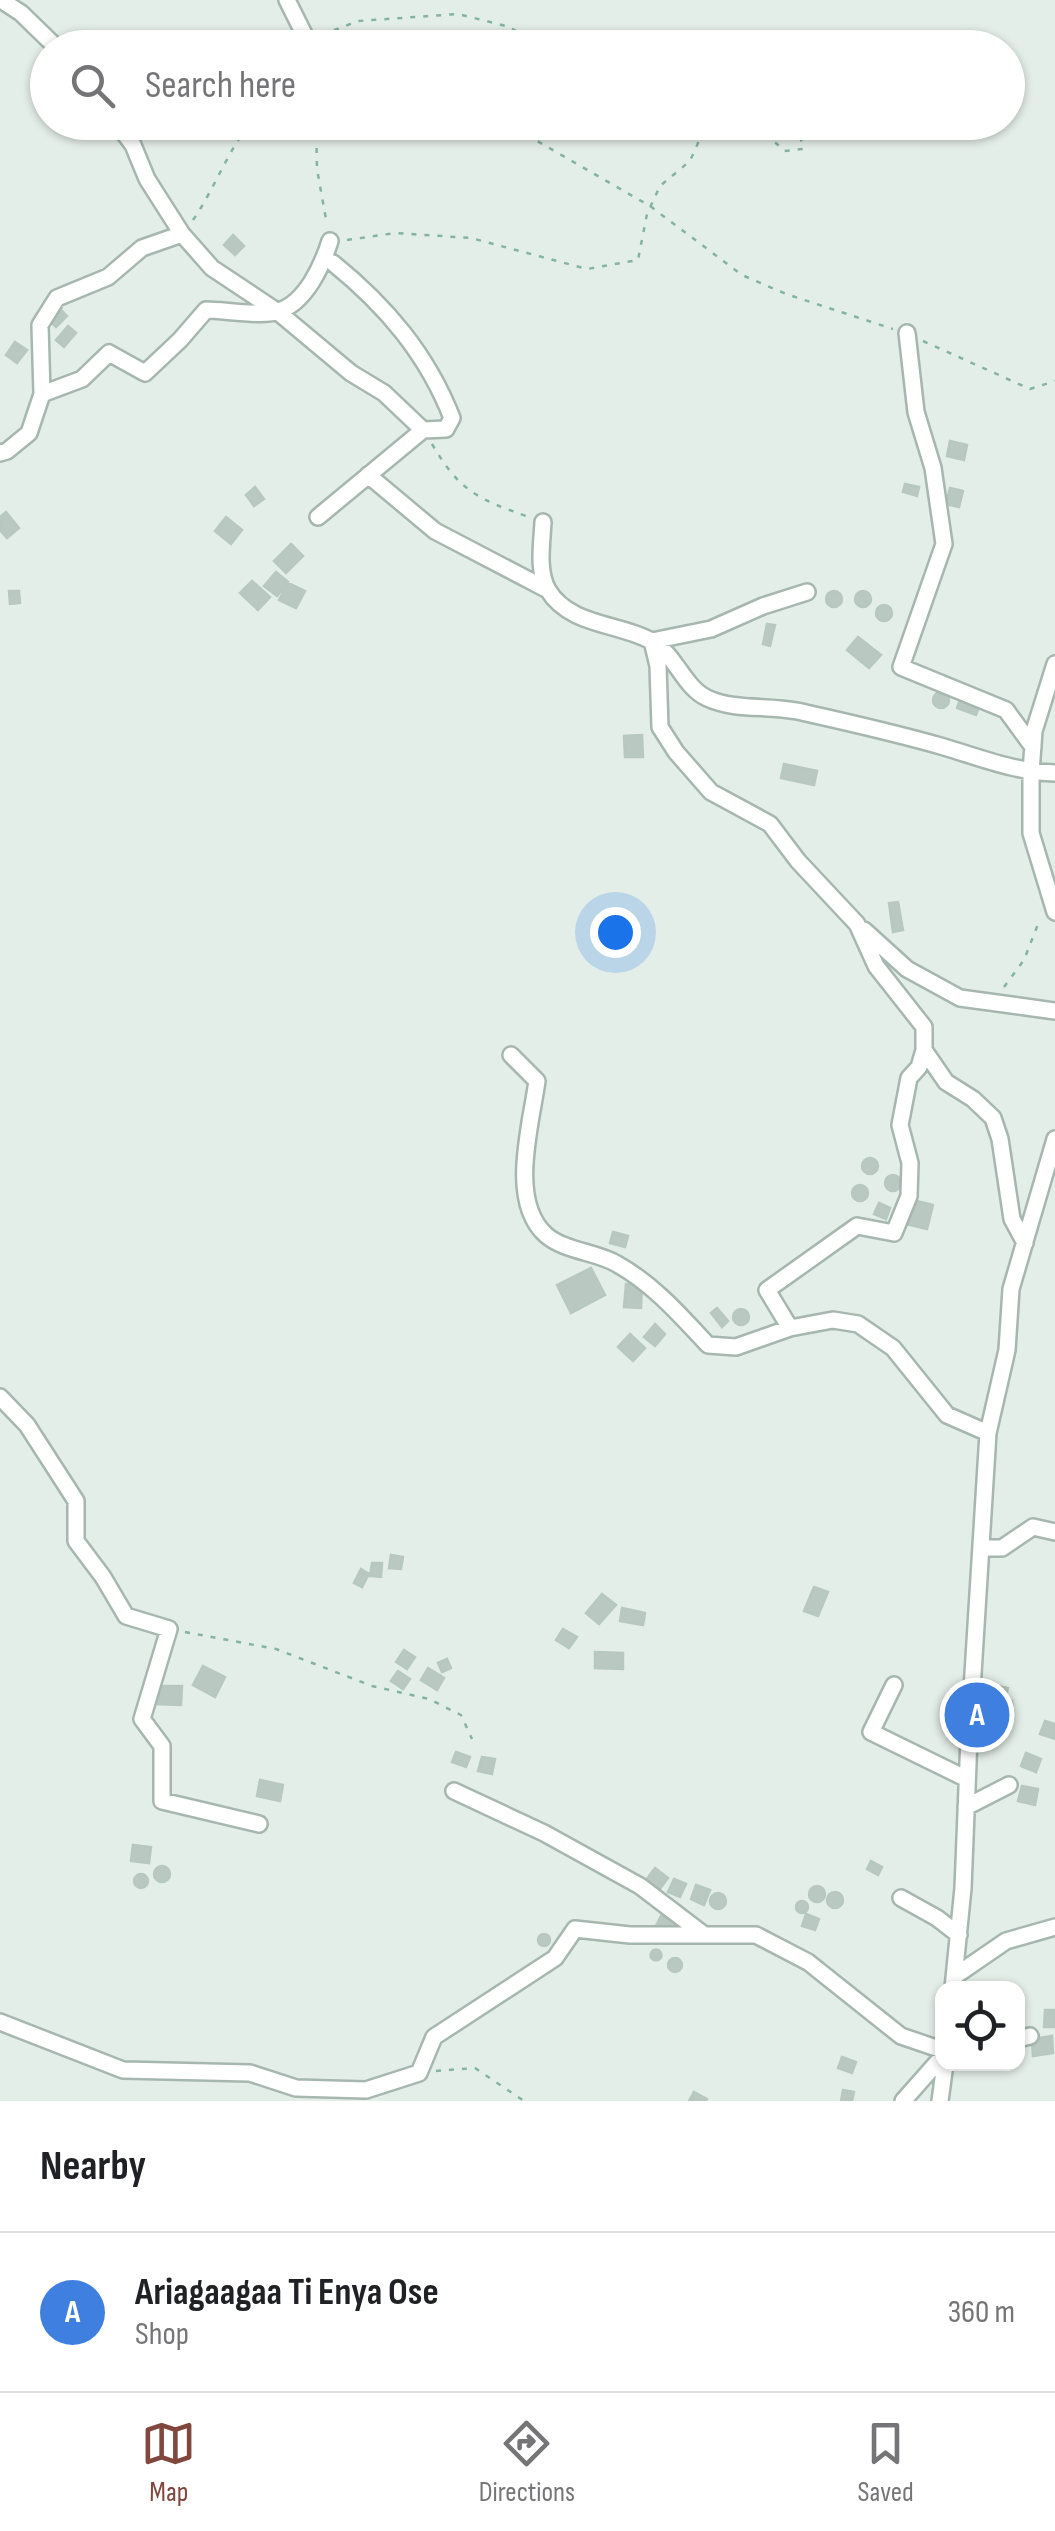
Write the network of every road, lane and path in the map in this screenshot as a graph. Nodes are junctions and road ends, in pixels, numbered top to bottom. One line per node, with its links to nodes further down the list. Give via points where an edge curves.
1 (1, 0): 3 (street)
2 (287, 0): 4 (street)
3 (38, 30)
4 (302, 30)
5 (334, 30): 6 (path, via 358,21 458,14)
6 (514, 30)
7 (129, 140): 15 (street)
8 (237, 140): 15 (path)
9 (316, 140): 16 (path)
10 (535, 140): 14 (path)
11 (699, 140): 14 (path, via 690,162 660,186)
12 (774, 140): 13 (path, via 784,151 803,149)
13 (801, 140)
14 (650, 206): 17 (path, via 638,260 587,270 471,238 395,232 338,241); 19 (path, via 742,275)
15 (182, 234): 18 (street, via 212,268); 21 (street, via 142,248 108,276 57,298 40,325)
16 (330, 241): 18 (street, via 312,281)
17 (333, 263): 22 (street, via 394,318 440,388 452,418 446,428)
18 (278, 312): 21 (street, via 206,310 144,373 109,353 82,379); 22 (street)
19 (907, 333): 20 (path, via 1030,389); 31 (street, via 944,544 902,667 1006,710)
20 (1055, 380)
21 (42, 394): 23 (street, via 29,433)
22 (423, 430): 24 (street); 26 (path, via 467,490)
23 (0, 453)
24 (368, 475): 25 (street); 27 (street, via 435,531)
25 (318, 516)
26 (543, 522): 27 (street)
27 (548, 590): 29 (street, via 588,620)
28 (807, 592): 29 (street, via 711,629)
29 (652, 641): 32 (street, via 704,697 858,725); 36 (street, via 660,727 676,752 711,792 770,824)
30 (1055, 664): 31 (street)
31 (1033, 747): 32 (street)
32 (1031, 772): 33 (street); 34 (street, via 1031,833)
33 (1055, 773)
34 (1050, 893): 35 (street); 37 (path, via 1024,960)
35 (1055, 912)
36 (857, 924): 37 (street, via 907,969 960,998); 39 (street, via 876,966 924,1027)
37 (992, 1004): 38 (street)
38 (1055, 1011)
39 (924, 1050): 42 (street, via 946,1082 993,1118 1012,1218); 43 (street, via 908,1078 900,1125 910,1163 908,1196 894,1233 857,1226 767,1290)
40 (511, 1055): 43 (street, via 536,1081 524,1163 528,1206 547,1236 615,1262 658,1292 708,1345 736,1347)
41 (1055, 1140): 42 (street)
42 (1025, 1243): 45 (street)
43 (790, 1328): 45 (street, via 833,1320 858,1324 893,1348 947,1415)
44 (0, 1397): 48 (street, via 27,1425 76,1501 76,1541 126,1616)
45 (988, 1433): 47 (street)
46 (1055, 1532): 47 (street, via 1033,1527 1002,1548)
47 (982, 1548): 51 (street)
48 (169, 1630): 50 (path, via 276,1649 372,1686 430,1699 461,1714); 55 (street, via 142,1719 162,1746 162,1801)
49 (894, 1684): 51 (street, via 871,1732)
50 (472, 1739)
51 (967, 1778): 54 (street)
52 (1009, 1785): 54 (street)
53 (454, 1791): 58 (street, via 640,1886)
54 (966, 1808): 59 (street)
55 (259, 1824)
56 (902, 1898): 59 (street)
57 (1055, 1928): 61 (street, via 1006,1940)
58 (703, 1934): 63 (street, via 756,1934 808,1962 902,2036); 66 (street, via 575,1929 555,1958 434,2037)
59 (959, 1935): 60 (street)
60 (954, 1981)
61 (955, 1981)
62 (0, 2022): 66 (street, via 123,2070 250,2073 296,2088 366,2090)
63 (935, 2052)
64 (935, 2067): 68 (street)
65 (943, 2071): 69 (street)
66 (419, 2073): 67 (path, via 475,2068)
67 (524, 2101)
68 (903, 2101)
69 (940, 2101)

